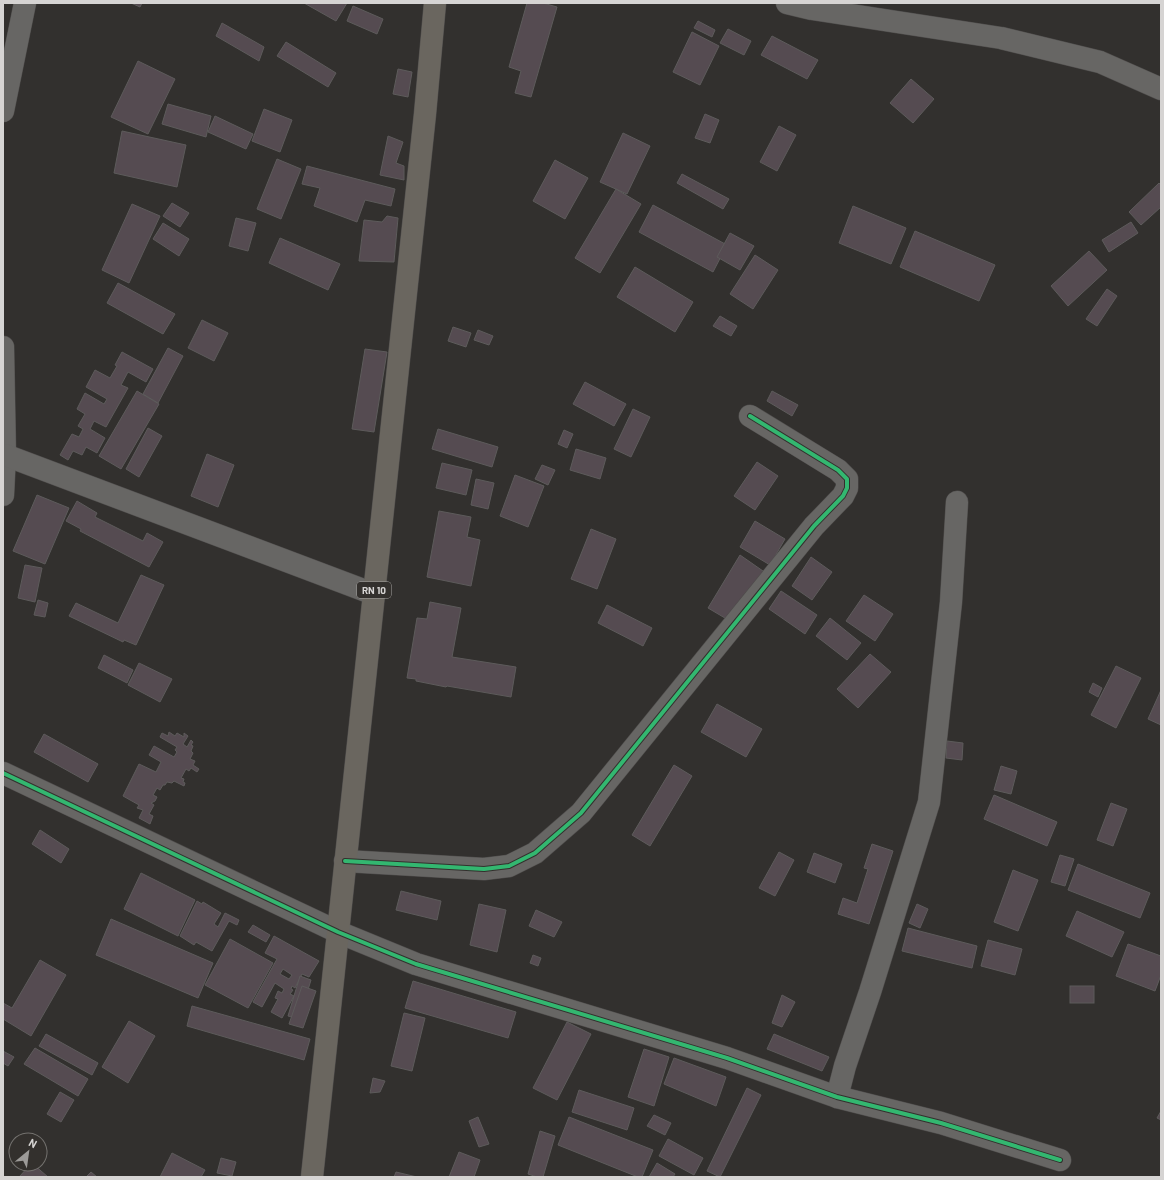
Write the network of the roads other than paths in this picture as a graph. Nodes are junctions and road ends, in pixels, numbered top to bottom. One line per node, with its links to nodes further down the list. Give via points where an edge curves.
1 (25, 3): 5 (street)
2 (435, 3): 11 (main road, RN 10)
3 (787, 3): 4 (street, via 1001,38 1100,62)
4 (1161, 89)
5 (3, 111)
6 (3, 347): 8 (street)
7 (750, 416): 13 (street, via 838,470 847,479 847,488 581,813 535,852 509,866 484,869)
8 (5, 455): 9 (street); 11 (street)
9 (3, 496)
10 (957, 502): 15 (street, via 951,602 929,802)
11 (374, 594): 13 (main road, RN 10)
12 (3, 773): 14 (street)
13 (345, 862): 14 (main road, RN 10)
14 (338, 932): 15 (street, via 416,964 727,1058); 17 (main road, RN 10)
15 (837, 1097): 16 (street, via 941,1123)
16 (1060, 1160)
17 (312, 1177)

